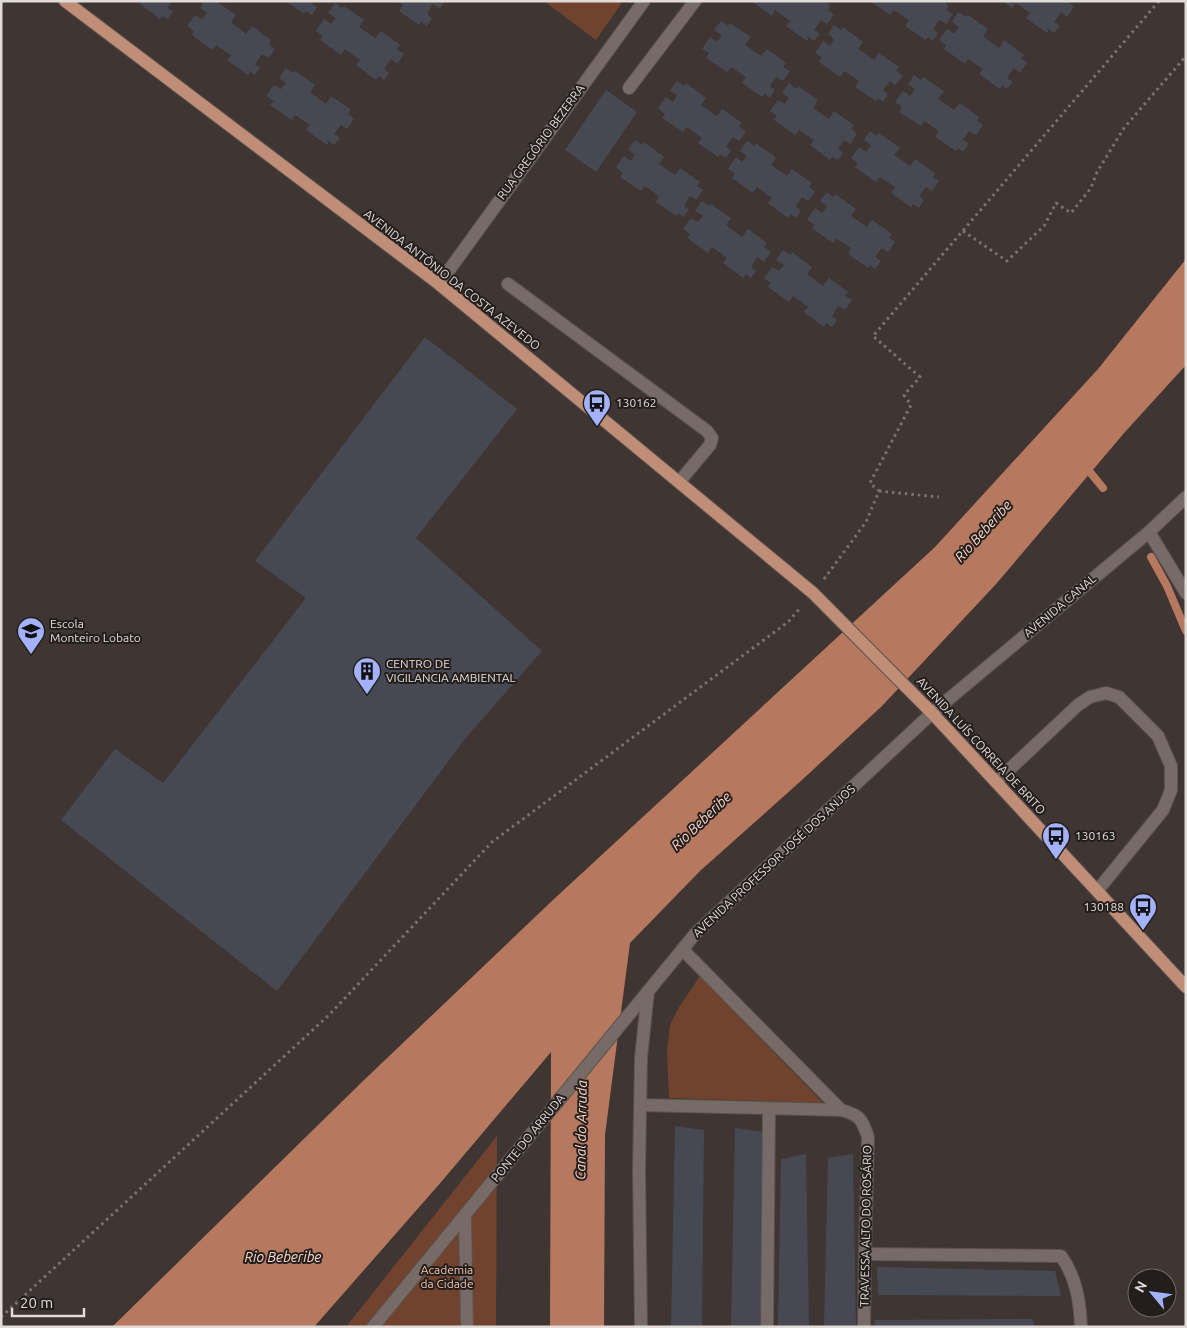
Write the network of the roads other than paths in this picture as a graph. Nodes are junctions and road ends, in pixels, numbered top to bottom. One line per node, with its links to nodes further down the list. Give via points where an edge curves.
1 (65, 1): 5 (main road, AVENIDA ANTÔNIO DA COSTA AZEVEDO)
2 (644, 1): 5 (street, RUA GREGÓRIO BEZERRA)
3 (695, 1): 4 (street)
4 (629, 88)
5 (439, 284): 7 (main road, AVENIDA ANTÔNIO DA COSTA AZEVEDO)
6 (508, 284): 7 (street, via 707,431 712,438 710,445)
7 (679, 482): 11 (main road, AVENIDA ANTÔNIO DA COSTA AZEVEDO)
8 (1186, 497): 9 (street, AVENIDA CANAL)
9 (1149, 532): 10 (street); 12 (street, AVENIDA CANAL)
10 (1186, 593)
11 (818, 597): 12 (main road, AVENIDA LUÍS CORREIA DE BRITO)
12 (932, 713): 13 (main road, AVENIDA LUÍS CORREIA DE BRITO); 15 (street, AVENIDA PROFESSOR JOSÉ DOS ANJOS, via 695,934)
13 (996, 782): 14 (main road, AVENIDA LUÍS CORREIA DE BRITO); 14 (street, via 1090,697 1106,693 1119,697 1158,736 1171,766 1171,790 1163,810)
14 (1097, 891): 16 (main road, AVENIDA LUÍS CORREIA DE BRITO)
15 (682, 950): 17 (street, AVENIDA PROFESSOR JOSÉ DOS ANJOS); 20 (street)
16 (1186, 987)
17 (648, 991): 18 (street); 21 (street, PONTE DO ARRUDA)
18 (640, 1105): 19 (street); 25 (street)
19 (769, 1108): 20 (street); 26 (street)
20 (841, 1110): 22 (street, TRAVESSA ALTO DO ROSÁRIO, via 854,1114 863,1122 868,1137)
21 (465, 1216): 23 (street, PONTE DO ARRUDA); 24 (street)
22 (864, 1254): 27 (street, TRAVESSA ALTO DO ROSÁRIO); 28 (street, via 1061,1256 1069,1268 1080,1304)
23 (373, 1327)
24 (468, 1327)
25 (641, 1327)
26 (767, 1327)
27 (864, 1327)
28 (1081, 1327)

